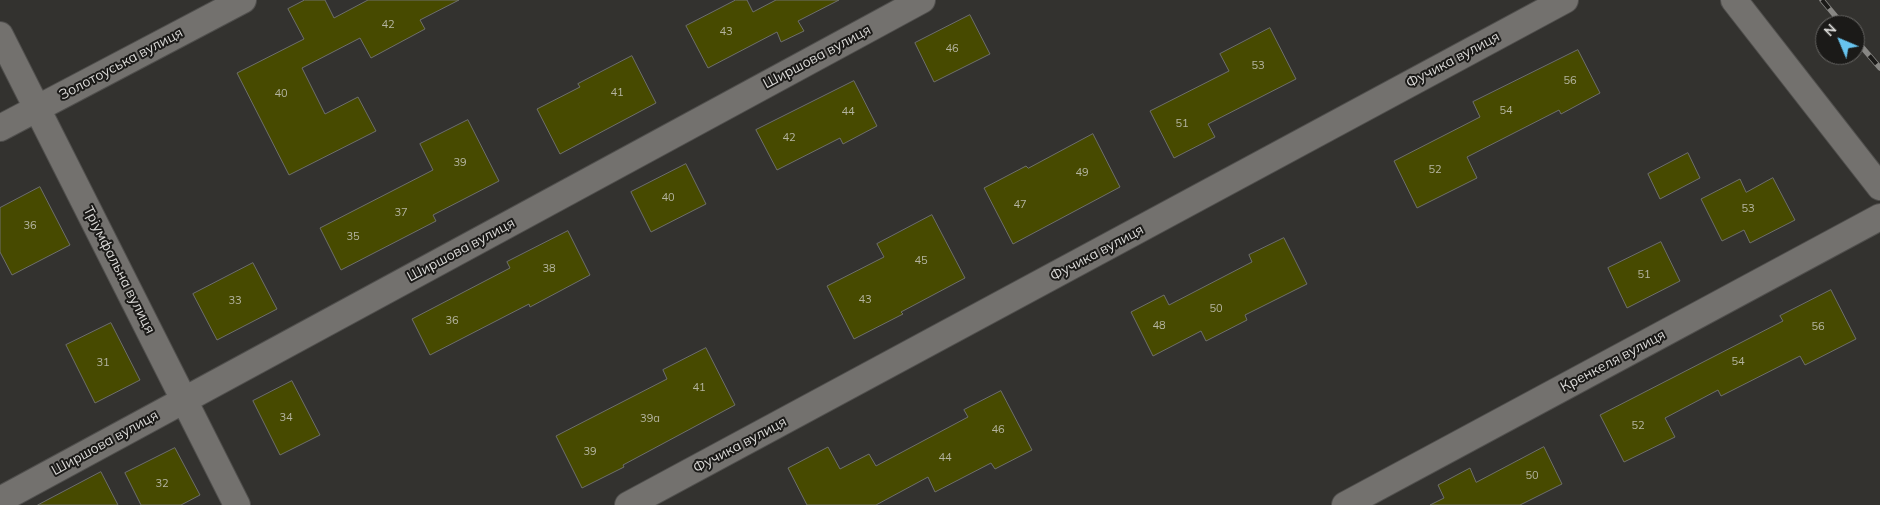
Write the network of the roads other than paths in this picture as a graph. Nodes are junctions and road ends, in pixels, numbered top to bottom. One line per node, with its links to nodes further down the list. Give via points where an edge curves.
1 (243, 0): 6 (street, Золотоуська вулиця)
2 (922, 0): 10 (street, Ширшова вулиця)
3 (1565, 0): 13 (street, Фучика вулиця)
4 (1734, 0): 8 (street)
5 (0, 34): 6 (street, Тріумфальна вулиця)
6 (37, 108): 7 (street, Золотоуська вулиця); 10 (street, Тріумфальна вулиця)
7 (0, 128)
8 (1880, 187)
9 (1880, 216): 14 (street, Кренкеля вулиця)
10 (184, 400): 11 (street, Ширшова вулиця); 12 (street, Тріумфальна вулиця)
11 (0, 500)
12 (237, 505)
13 (628, 505)
14 (1345, 505)

